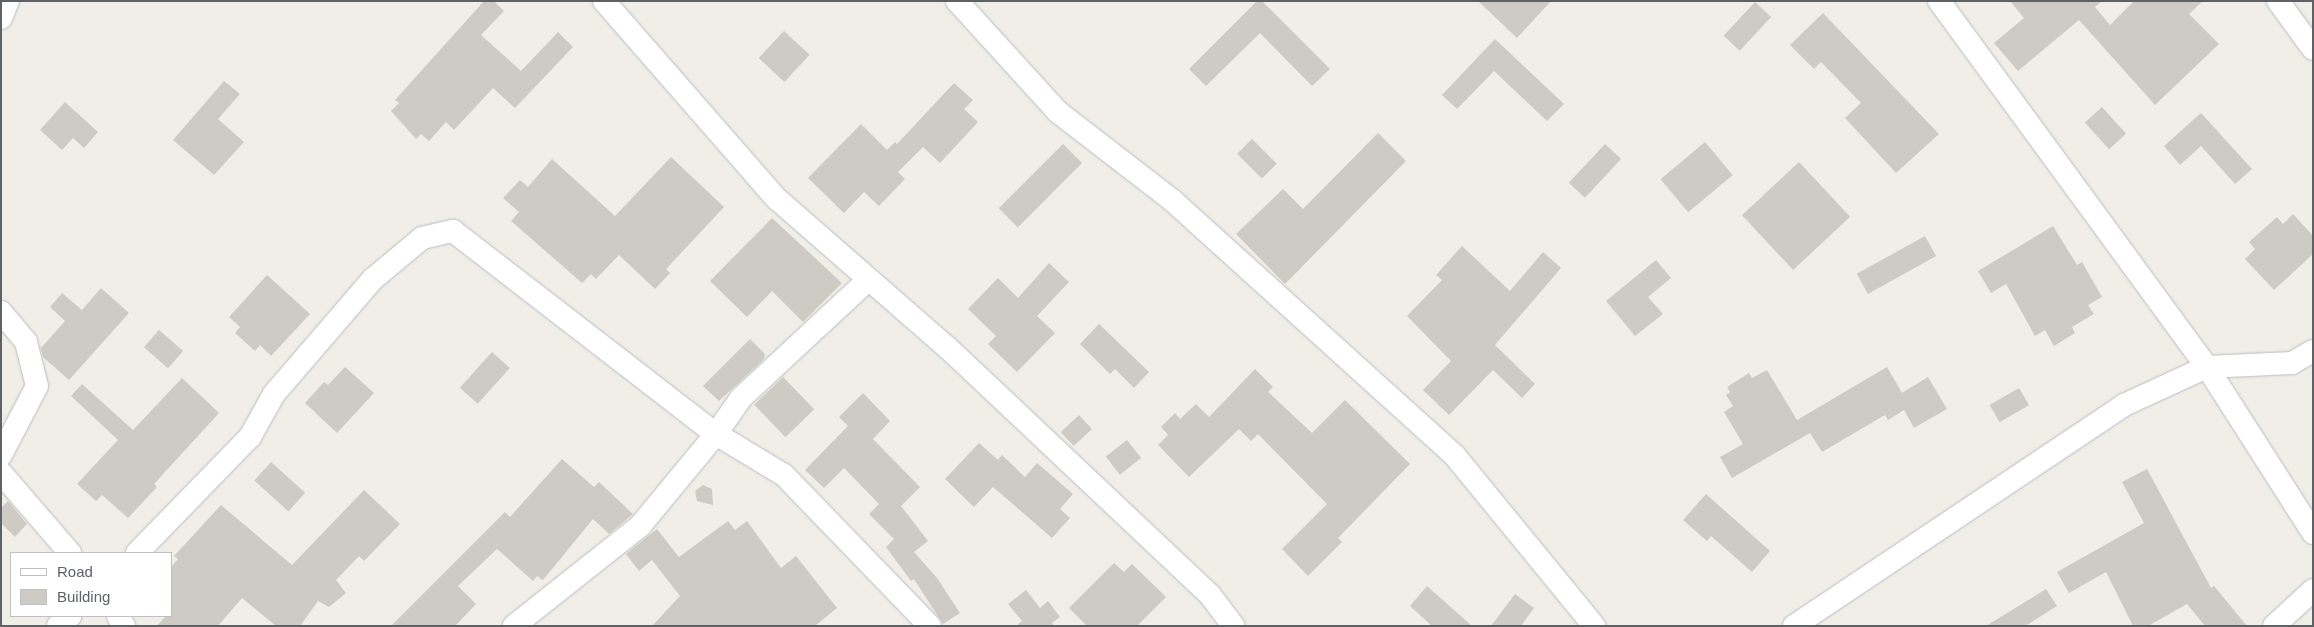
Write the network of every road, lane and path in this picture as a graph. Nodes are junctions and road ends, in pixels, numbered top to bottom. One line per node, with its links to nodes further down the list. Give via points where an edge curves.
1 (8, 1): 6 (street)
2 (604, 1): 8 (street, via 777,199)
3 (1938, 1): 11 (street)
4 (2278, 1): 7 (street)
5 (963, 3): 24 (street, via 1058,112 1173,201 1454,456)
6 (1, 18)
7 (2313, 49)
8 (868, 280): 12 (street, via 741,398); 23 (street, via 948,348 1210,596)
9 (1, 312): 13 (street, via 26,342 37,386)
10 (2313, 351): 11 (street, via 2292,362)
11 (2207, 367): 15 (street); 25 (street, via 2124,405)
12 (716, 434): 17 (street, via 453,230 422,238 373,279 274,394 250,437); 21 (street, via 640,526); 22 (street, via 784,475)
13 (1, 455)
14 (1, 473): 16 (street)
15 (2313, 534)
16 (69, 552)
17 (138, 552)
18 (2313, 590): 26 (street)
19 (69, 617): 20 (street)
20 (58, 626)
21 (514, 626)
22 (930, 626)
23 (1233, 626)
24 (1594, 626)
25 (1794, 626)
26 (2274, 626)

